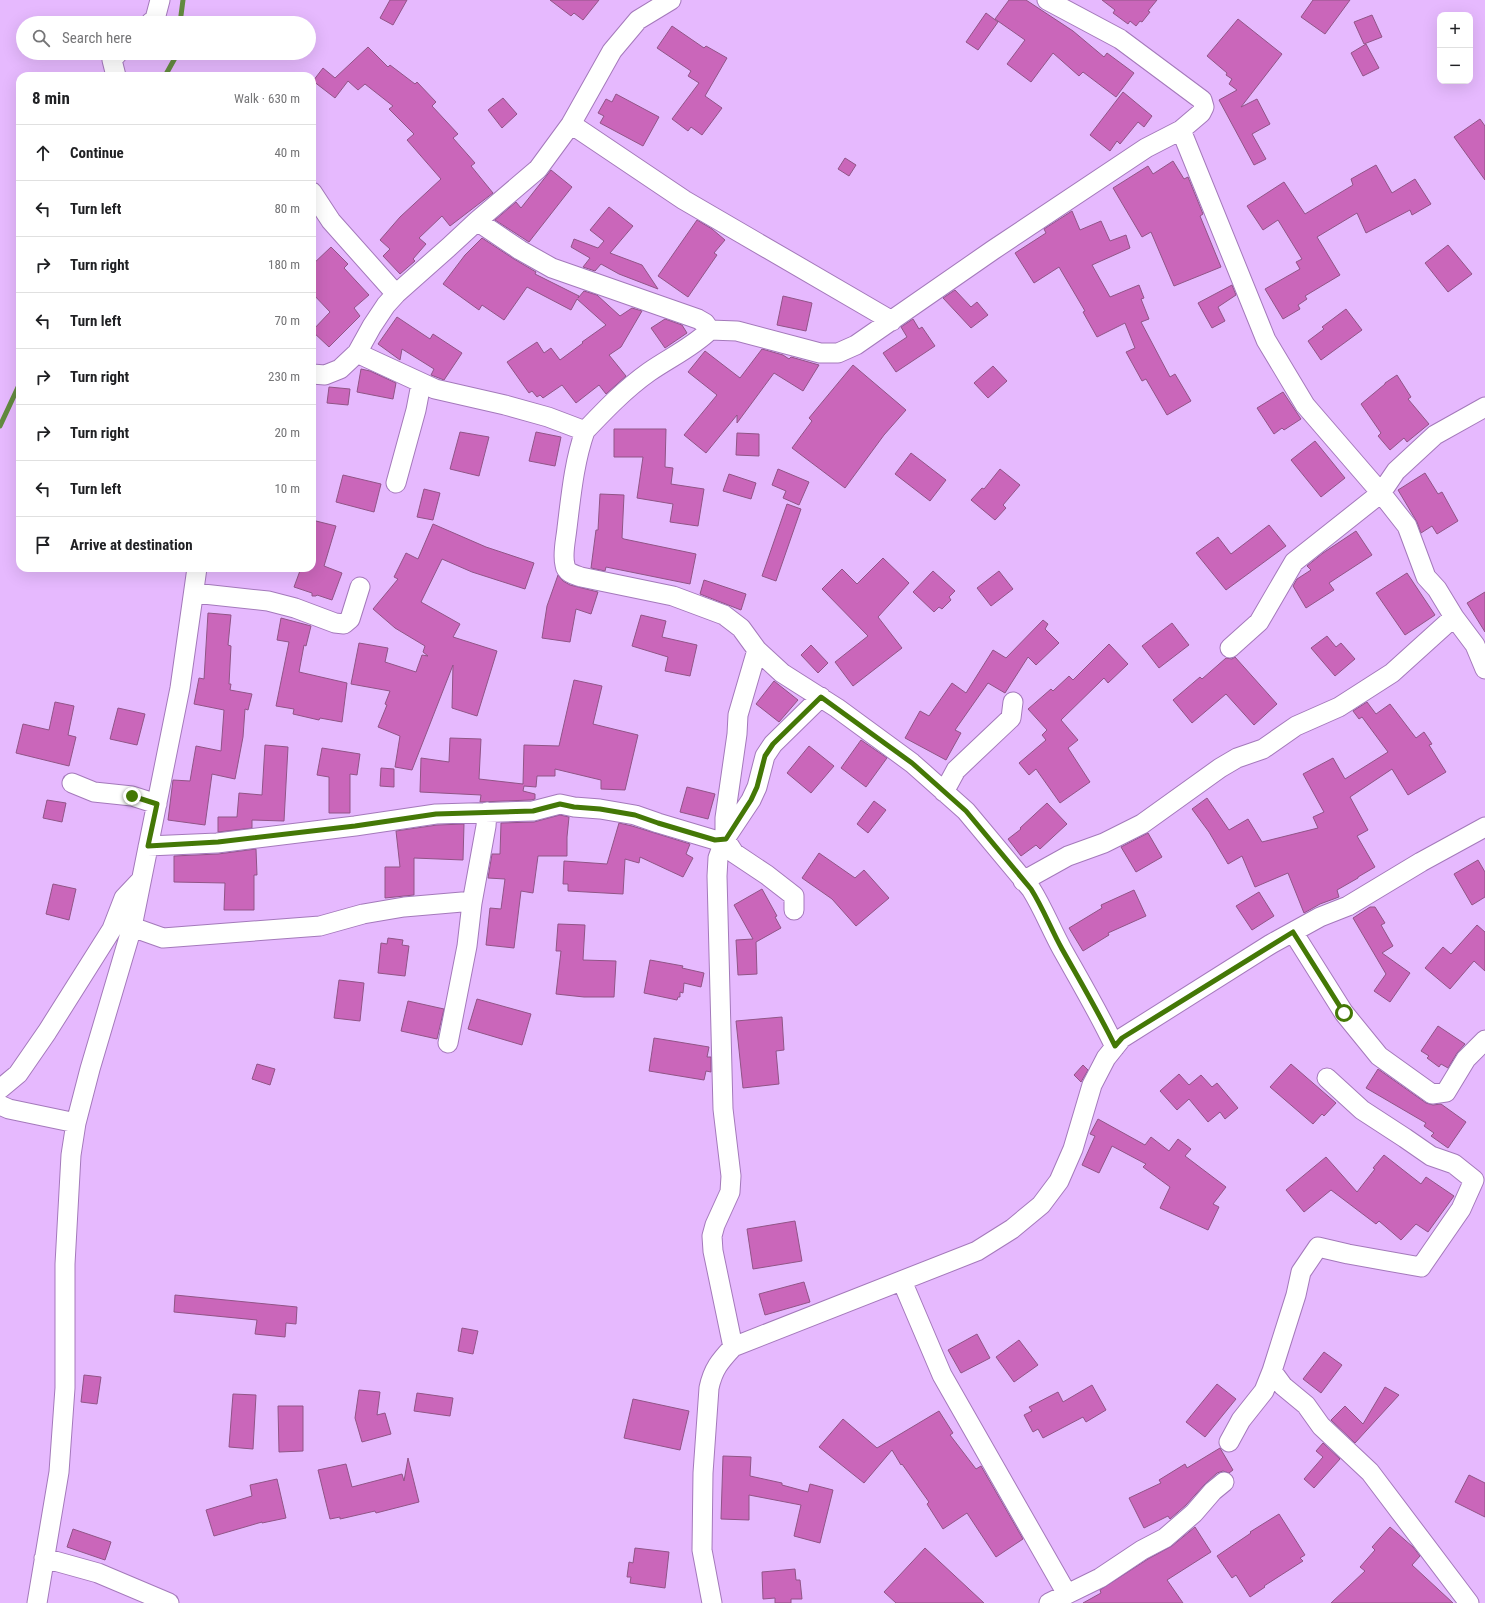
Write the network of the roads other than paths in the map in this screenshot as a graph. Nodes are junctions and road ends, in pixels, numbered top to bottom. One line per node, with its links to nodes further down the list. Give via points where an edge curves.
1 (160, 0): 4 (street)
2 (671, 0): 7 (street, via 638,20 612,51)
3 (1047, 0): 8 (street, via 1120,39 1202,100 1204,107 1201,113)
4 (156, 16)
5 (112, 60): 6 (street)
6 (115, 72)
7 (571, 124): 10 (street, via 538,169); 12 (street, via 684,200)
8 (1181, 130): 12 (street, via 1146,148); 20 (street, via 1276,359 1305,405)
9 (316, 198): 11 (street, via 331,221)
10 (477, 220): 11 (street); 13 (street, via 520,250 552,268 698,319)
11 (396, 294): 14 (street, via 372,326)
12 (892, 321): 13 (street, via 856,345 838,353 820,353 737,331)
13 (710, 330): 18 (street, via 702,338 648,372 620,395)
14 (357, 353): 15 (street, via 340,369 325,375); 16 (street)
15 (316, 374)
16 (421, 384): 18 (street, via 548,417); 19 (street)
17 (1485, 407): 20 (street, via 1435,434 1396,471)
18 (585, 431): 26 (street, via 574,474 565,544 564,565 567,570 581,577 673,596 724,615 741,628)
19 (396, 483)
20 (1381, 493): 24 (street, via 1407,526 1426,577 1437,589); 25 (street, via 1294,562 1259,622)
21 (197, 572): 23 (street)
22 (360, 587): 23 (street, via 350,619 344,624 268,601)
23 (194, 593): 32 (street, via 180,688)
24 (1454, 617): 27 (street, via 1475,645); 38 (street, via 1392,673 1339,707 1296,726 1262,749 1226,764 1142,824 1068,856)
25 (1230, 648)
26 (757, 650): 28 (street, via 782,673); 35 (street, via 738,715 725,818)
27 (1485, 669)
28 (821, 697): 31 (street, via 912,763); 35 (street, via 773,744 765,756 751,800)
29 (1013, 702): 31 (street, via 1011,718 956,770)
30 (72, 783): 32 (street, via 94,792 132,796)
31 (944, 792): 38 (street, via 966,811)
32 (157, 804): 36 (street)
33 (487, 812): 35 (street, via 533,811 560,804 635,815 715,840); 36 (street, via 436,814 218,842); 39 (street)
34 (1485, 827): 42 (street, via 1348,906 1320,917)
35 (726, 839): 40 (street, via 734,853 794,896); 51 (street, via 718,858 717,876 723,1109 732,1176 730,1192 712,1236)
36 (148, 846): 37 (street)
37 (141, 880): 41 (street); 47 (street, via 124,898 112,929 47,1032 18,1074)
38 (1023, 881): 45 (street, via 1039,902)
39 (472, 903): 41 (street, via 404,907 363,914 320,926 162,938); 44 (street, via 468,946)
40 (794, 910)
41 (132, 927): 49 (street)
42 (1293, 932): 43 (street, via 1344,1013 1379,1056 1432,1094 1446,1092 1466,1059); 45 (street, via 1122,1038)
43 (1485, 1040)
44 (448, 1043)
45 (1115, 1046): 50 (street, via 1092,1085 1073,1149 1059,1181 1041,1205 1012,1229 978,1251)
46 (1327, 1078): 52 (street, via 1362,1110 1431,1156 1454,1164 1474,1180 1461,1209 1421,1267 1318,1247 1301,1272)
47 (0, 1089)
48 (0, 1105): 49 (street)
49 (76, 1123): 55 (street, via 71,1155 65,1264 64,1403 59,1472)
50 (902, 1281): 51 (street); 56 (street, via 942,1375)
51 (734, 1347): 59 (street, via 719,1362 709,1388 703,1473 702,1550)
52 (1272, 1371): 53 (street, via 1264,1391 1242,1420); 61 (street, via 1283,1386 1306,1405 1322,1426 1370,1472)
53 (1230, 1442)
54 (1224, 1482): 56 (street, via 1165,1538 1100,1578)
55 (44, 1558): 57 (street); 58 (street, via 98,1573)
56 (1067, 1594): 60 (street)
57 (37, 1603)
58 (169, 1603)
59 (712, 1603)
60 (1049, 1603)
61 (1469, 1603)

